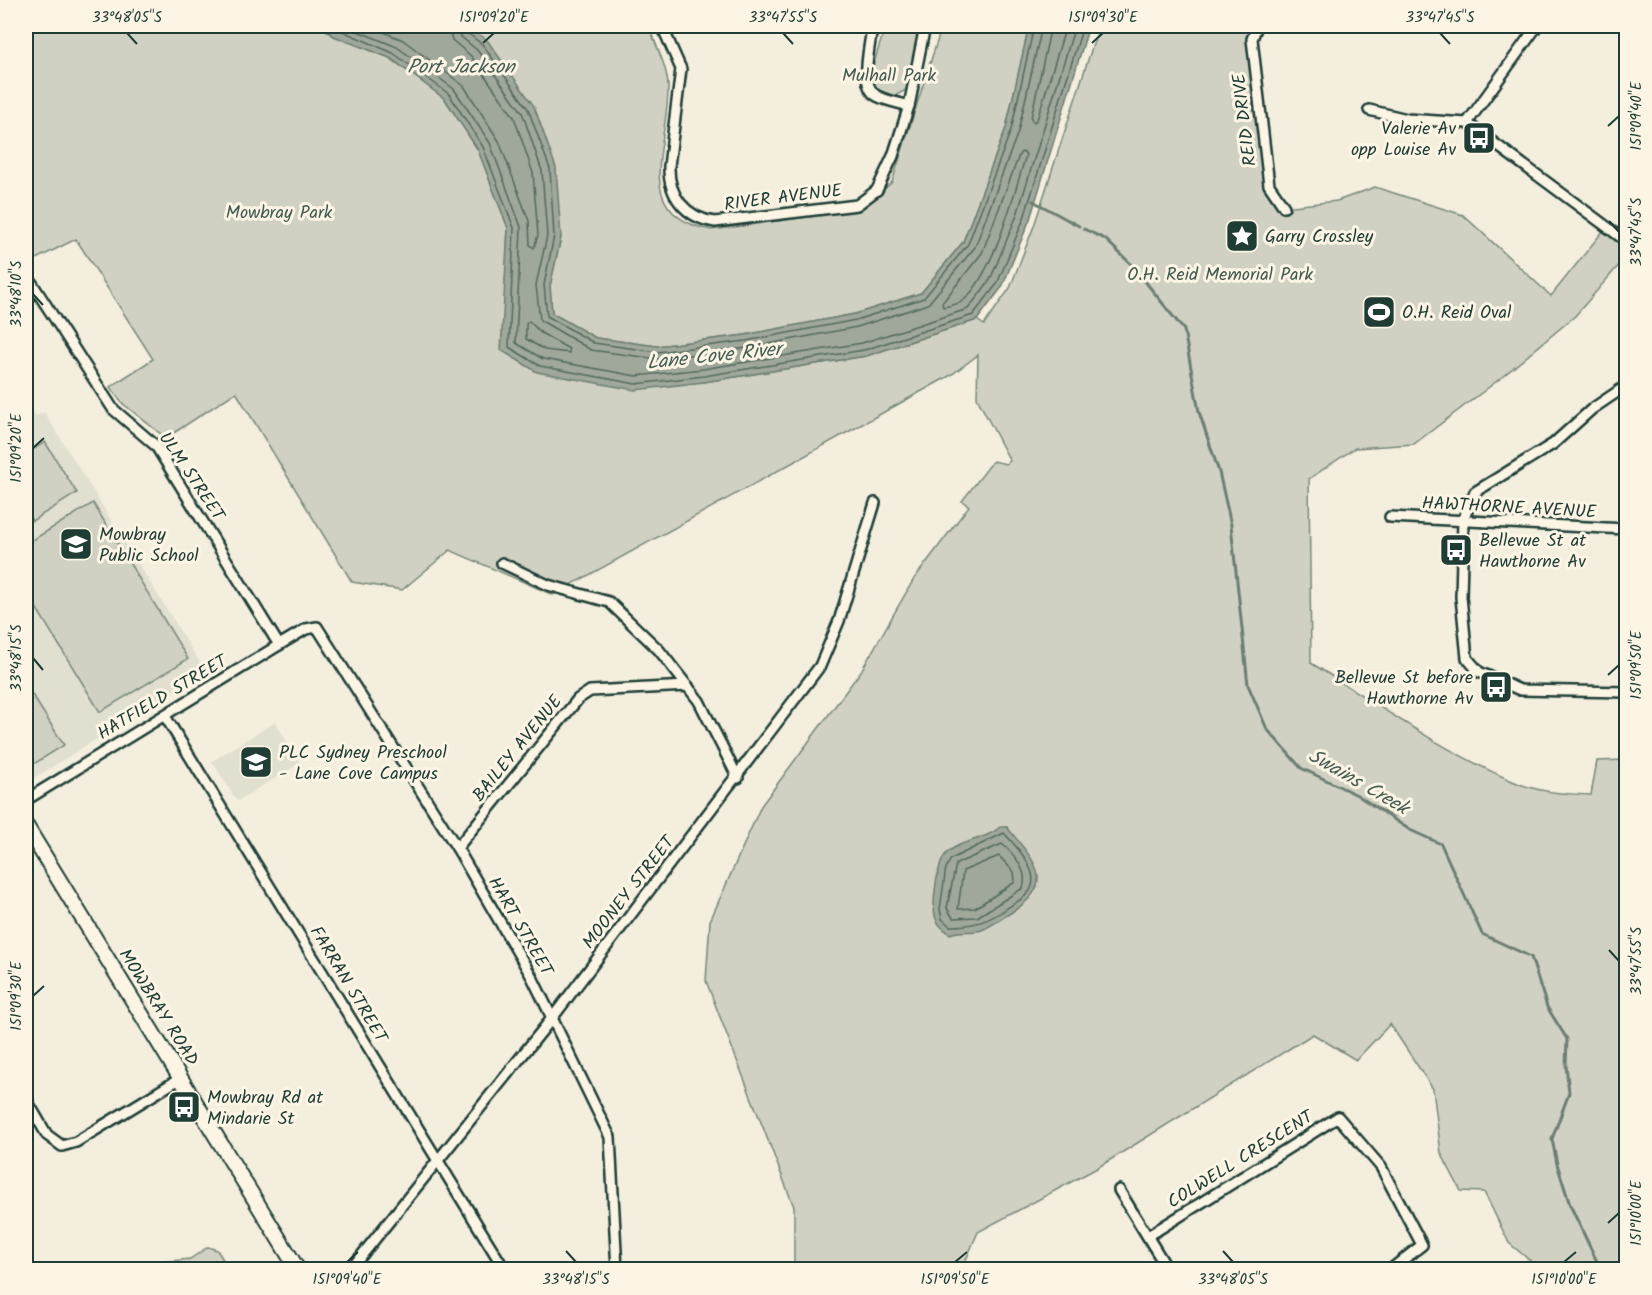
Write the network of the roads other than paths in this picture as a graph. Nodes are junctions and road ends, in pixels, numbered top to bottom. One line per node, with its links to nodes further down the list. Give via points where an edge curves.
1 (662, 26): 6 (street, RIVER AVENUE, via 681,69 669,182 679,203 699,218 715,222 857,205 877,190 885,176)
2 (872, 26): 6 (street, via 868,87 876,95)
3 (925, 26): 6 (street, RIVER AVENUE)
4 (1257, 26): 9 (street, REID DRIVE, via 1252,39 1264,153 1269,185)
5 (1537, 26): 8 (street)
6 (909, 106)
7 (1369, 110): 8 (street, via 1407,120)
8 (1467, 123): 10 (street)
9 (1284, 207)
10 (1626, 241)
11 (26, 274): 19 (street, ULM STREET, via 113,409 156,446)
12 (1626, 387): 15 (street, via 1553,444 1480,488 1468,504)
13 (875, 503): 23 (street, MOONEY STREET, via 839,621 820,666)
14 (1390, 517): 15 (street, HAWTHORNE AVENUE)
15 (1463, 520): 16 (street, HAWTHORNE AVENUE); 21 (street, via 1462,608 1466,653 1474,667 1520,690)
16 (1626, 530)
17 (502, 563): 20 (street, via 548,585 609,602 659,650)
18 (317, 627): 19 (street, HATFIELD STREET); 26 (street, HART STREET)
19 (279, 645): 22 (street, HATFIELD STREET)
20 (688, 686): 23 (street); 26 (street, BAILEY AVENUE, via 590,691 578,699)
21 (1626, 692)
22 (165, 716): 24 (street, HATFIELD STREET); 30 (street, FARRAN STREET)
23 (738, 778): 27 (street, MOONEY STREET)
24 (26, 800)
25 (26, 826): 28 (main road, MOWBRAY ROAD)
26 (456, 848): 27 (street, HART STREET)
27 (553, 1017): 30 (street, MOONEY STREET); 36 (street, HART STREET, via 610,1137)
28 (181, 1078): 29 (street, via 76,1142 62,1146 47,1135); 33 (main road, MOWBRAY ROAD)
29 (26, 1099)
30 (438, 1161): 34 (street, MOONEY STREET); 35 (street, FARRAN STREET)
31 (1119, 1190): 32 (street)
32 (1148, 1236): 37 (street); 38 (street, COLWELL CRESCENT, via 1338,1117 1381,1167 1422,1245)
33 (298, 1269)
34 (350, 1269)
35 (505, 1269)
36 (617, 1269)
37 (1168, 1269)
38 (1390, 1269)

